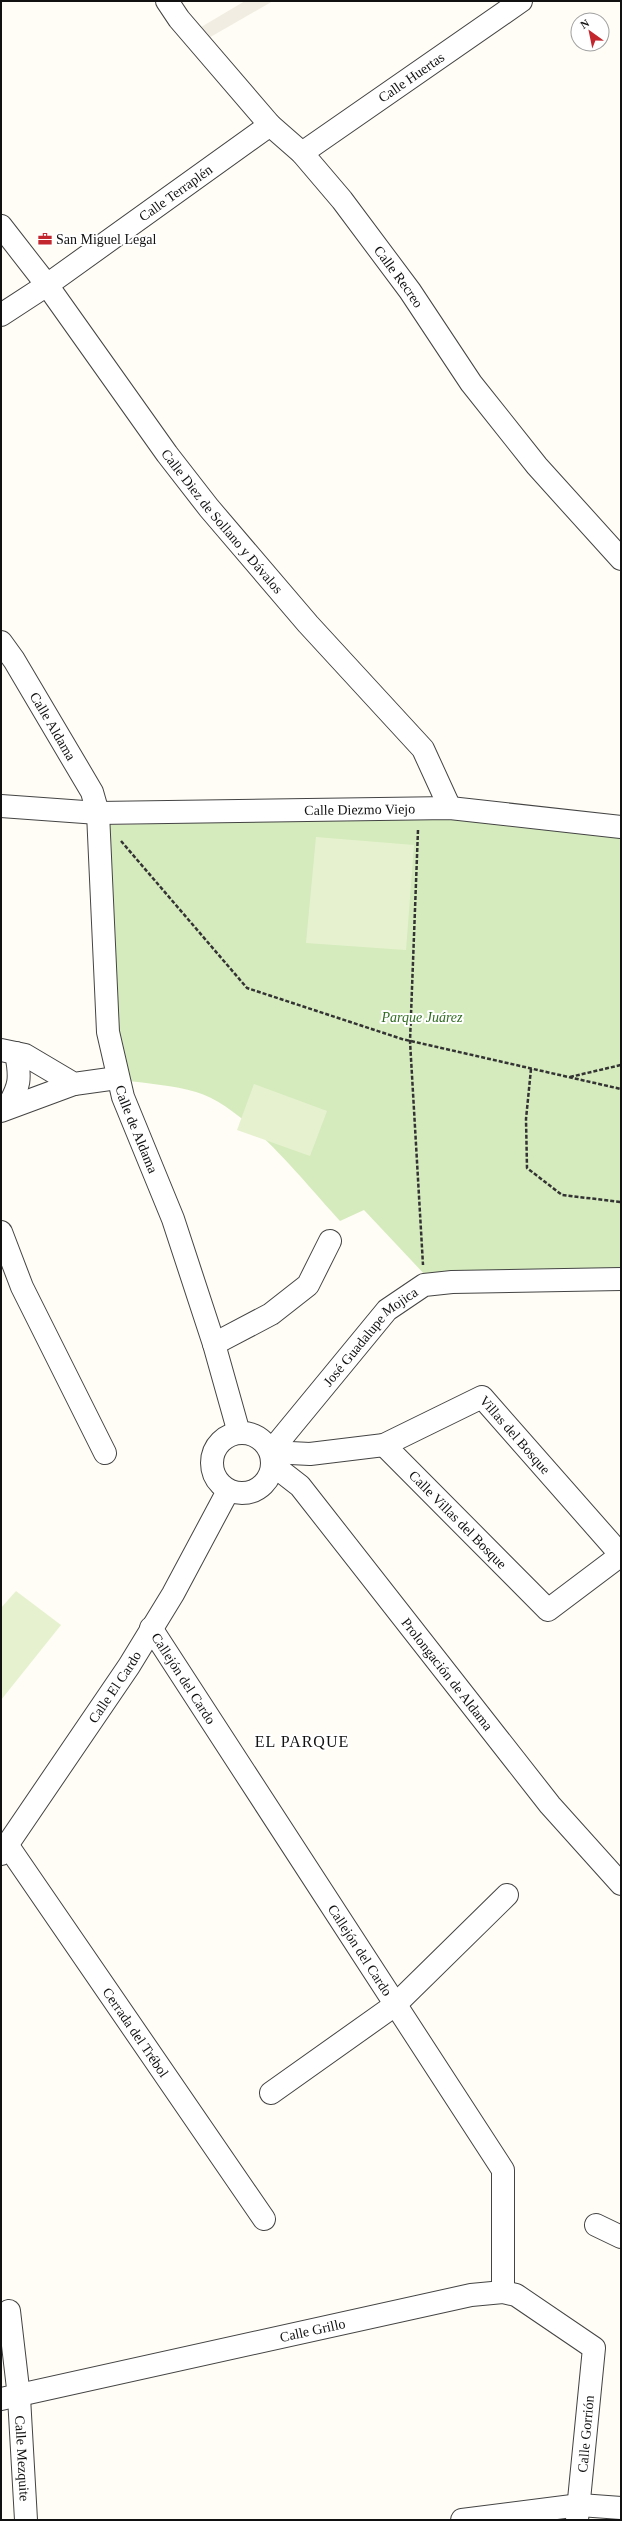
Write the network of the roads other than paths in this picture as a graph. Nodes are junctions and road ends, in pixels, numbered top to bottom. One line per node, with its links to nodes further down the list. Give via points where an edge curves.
1 (167, 1): 3 (street, Calle Recreo, via 187,29)
2 (521, 1): 4 (street, Calle Huertas)
3 (270, 125): 4 (street, Calle Recreo); 6 (street, Calle Terraplén)
4 (302, 153): 8 (street, Calle Recreo, via 378,245 471,383 537,466)
5 (1, 226): 6 (street, Calle Diez de Sollano y Dávalos)
6 (47, 285): 7 (street, Calle Terraplén); 11 (street, Calle Diez de Sollano y Dávalos, via 167,454 209,508 308,624 423,749)
7 (1, 315)
8 (621, 559)
9 (1, 642): 12 (street, Calle Aldama, via 92,792)
10 (1, 806): 12 (street, Calle Diezmo Viejo)
11 (450, 808): 12 (street, Calle Diezmo Viejo); 13 (street, Calle Diezmo Viejo)
12 (98, 813): 15 (street, Calle de Aldama, via 108,1032)
13 (621, 827)
14 (8, 1052): 16 (street, via 25,1055); 17 (street, via 20,1073 19,1088)
15 (117, 1078): 16 (street); 21 (street, Calle de Aldama, via 122,1097 173,1219)
16 (74, 1084): 17 (street)
17 (4, 1110)
18 (1, 1232): 24 (street, via 22,1287)
19 (330, 1241): 21 (street, via 308,1285 272,1314)
20 (621, 1279): 25 (street, José Guadalupe Mojica, via 452,1282 424,1285 387,1310)
21 (214, 1344): 22 (street, Calle de Aldama)
22 (239, 1433): 25 (street, via 252,1434 262,1439); 26 (street, via 222,1440 213,1454 213,1473 220,1485)
23 (384, 1445): 25 (street); 27 (street, Villas del Bosque, via 482,1397); 27 (street, Calle Villas del Bosque, via 548,1610)
24 (105, 1453)
25 (272, 1456): 26 (street, via 270,1477 260,1489 246,1494); 30 (street, Prolongación de Aldama, via 300,1486 550,1805)
26 (228, 1491): 28 (street, Calle El Cardo, via 173,1594)
27 (621, 1555)
28 (151, 1628): 29 (street, Calle El Cardo, via 129,1666); 32 (street, Callejón del Cardo)
29 (4, 1850): 34 (street, Cerrada del Trébol)
30 (621, 1884)
31 (507, 1895): 32 (street)
32 (396, 2005): 33 (street); 37 (street, Callejón del Cardo, via 503,2170)
33 (271, 2093)
34 (264, 2219)
35 (596, 2224): 36 (street)
36 (621, 2237)
37 (503, 2292): 39 (street, Calle Grillo, via 516,2295); 40 (street, Calle Grillo, via 471,2295)
38 (9, 2311): 40 (street, Calle Mezquite)
39 (594, 2348): 42 (street, Calle Gorrión)
40 (10, 2398): 43 (street, Calle Mezquite)
41 (621, 2508): 42 (street)
42 (579, 2512): 44 (street)
43 (26, 2520)
44 (462, 2520)

